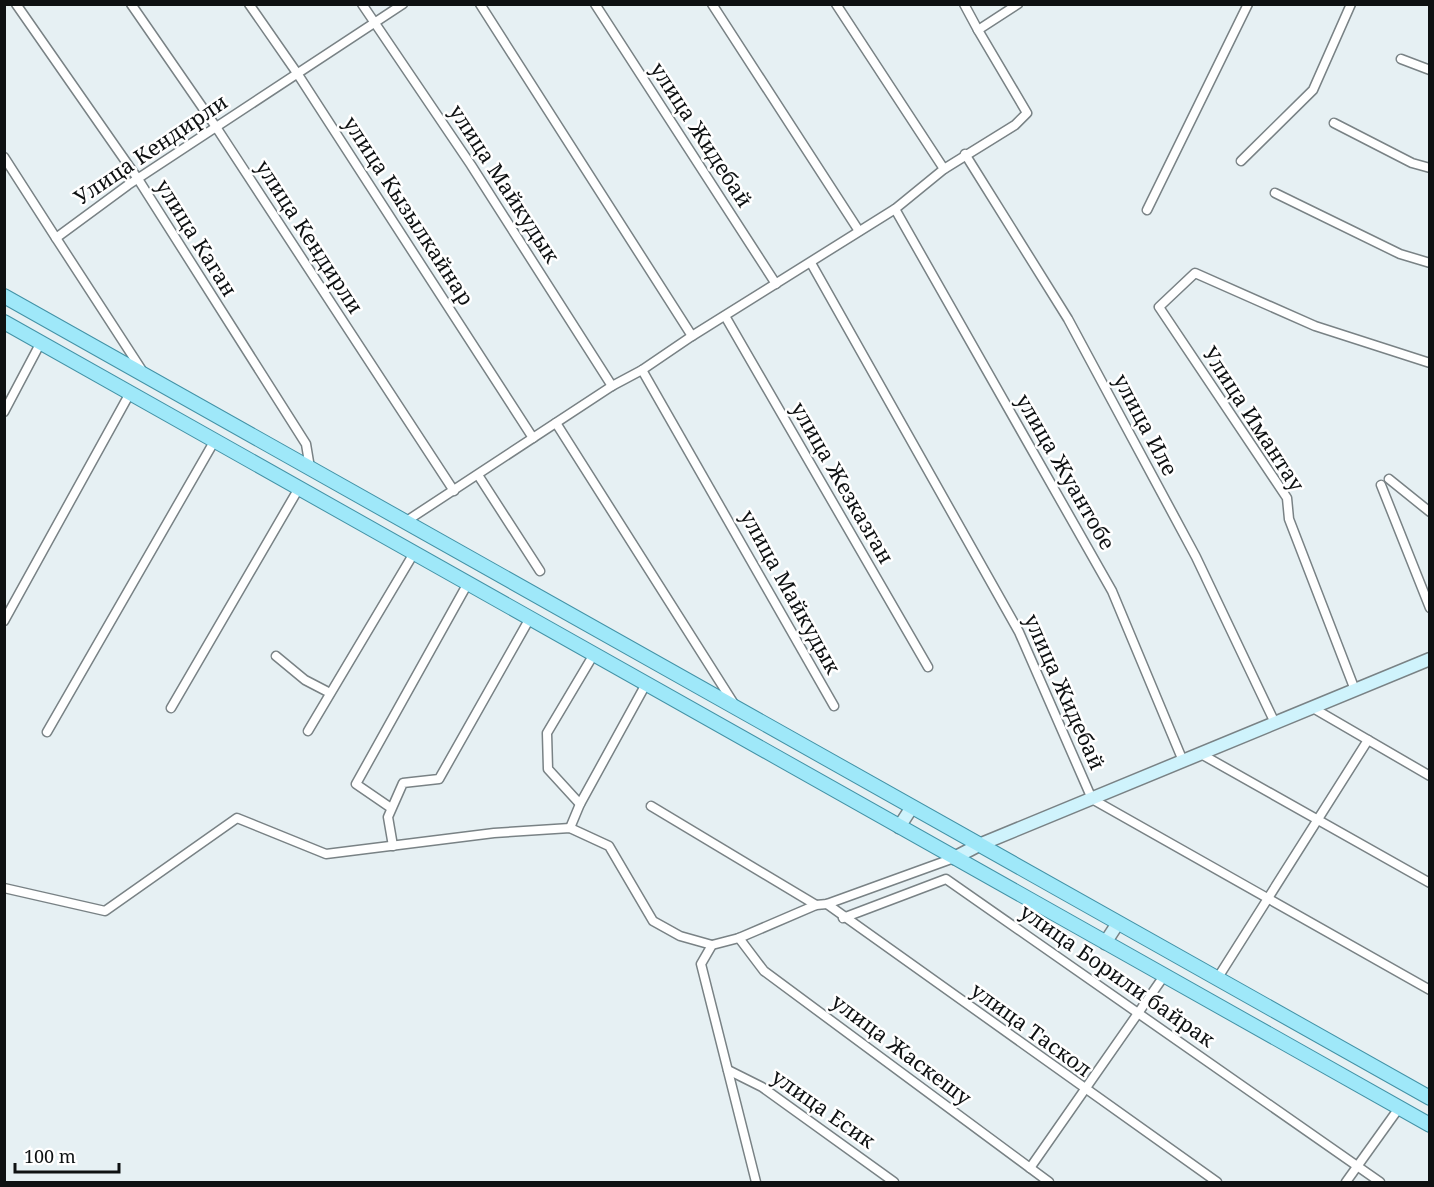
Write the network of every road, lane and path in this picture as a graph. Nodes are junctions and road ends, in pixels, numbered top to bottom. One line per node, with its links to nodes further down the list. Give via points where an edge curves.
1 (16, 4): 26 (street, улица Каган)
2 (131, 4): 20 (street, улица Кендирли)
3 (249, 4): 18 (street, улица Кызылкайнар)
4 (362, 4): 14 (street, улица Майкудык)
5 (403, 4): 14 (street, Улица Кендирли)
6 (480, 4): 38 (street)
7 (595, 4): 34 (street, улица Жидебай)
8 (712, 4): 30 (street)
9 (836, 4): 25 (street)
10 (963, 4): 15 (street)
11 (1018, 4): 15 (street)
12 (1248, 4): 29 (street)
13 (1351, 4): 23 (street, via 1313,90)
14 (375, 24): 18 (street, Улица Кендирли); 43 (street, улица Майкудык, via 471,165)
15 (978, 30): 21 (street, via 1027,113 1015,125)
16 (1401, 59): 17 (street)
17 (1430, 70)
18 (297, 73): 20 (street, Улица Кендирли); 47 (street, улица Кызылкайнар)
19 (1334, 123): 24 (street, via 1412,163)
20 (216, 127): 26 (street, Улица Кендирли); 54 (street, улица Кендирли)
21 (965, 154): 25 (street); 74 (street, улица Иле, via 1073,330 1196,557)
22 (4, 158): 31 (street)
23 (1241, 161)
24 (1430, 168)
25 (944, 169): 28 (street)
26 (138, 179): 31 (street, Улица Кендирли); 49 (street, улица Каган, via 306,444)
27 (1275, 193): 33 (street, via 1400,254)
28 (895, 209): 30 (street); 79 (street, улица Жуантобе, via 1112,591)
29 (1147, 210)
30 (859, 231): 32 (street)
31 (56, 238): 42 (street)
32 (811, 263): 34 (street); 81 (street, улица Жидебай, via 1019,632)
33 (1430, 263)
34 (776, 284): 36 (street)
35 (4, 296): 42 (main road)
36 (725, 316): 38 (street); 66 (street, улица Жезказган)
37 (4, 322): 39 (main road)
38 (692, 336): 41 (street)
39 (41, 342): 44 (main road); 45 (street)
40 (1430, 363): 68 (street, Улица Имантау, via 1315,326 1196,273 1159,307 1287,498 1289,519)
41 (642, 370): 43 (street); 70 (street, улица Майкудык)
42 (144, 374): 49 (main road)
43 (612, 386): 46 (street)
44 (130, 393): 48 (main road); 62 (street)
45 (4, 412)
46 (556, 423): 47 (street); 72 (street)
47 (533, 438): 50 (street)
48 (215, 440): 53 (main road); 76 (street)
49 (310, 468): 56 (main road)
50 (478, 475): 54 (street); 58 (street)
51 (1389, 479): 55 (street)
52 (1381, 485): 60 (street)
53 (299, 488): 57 (main road); 71 (street)
54 (454, 491): 56 (street)
55 (1430, 512)
56 (405, 522): 72 (main road)
57 (414, 553): 59 (main road); 69 (street)
58 (540, 571)
59 (468, 583): 61 (main road); 85 (street, via 356,784)
60 (1430, 608)
61 (530, 618): 63 (main road); 85 (street, via 439,779 403,783)
62 (4, 621)
63 (594, 654): 67 (main road); 82 (street, via 547,732 548,769)
64 (276, 656): 69 (street, via 305,680)
65 (1430, 659): 68 (street)
66 (928, 667)
67 (646, 684): 82 (street); 87 (main road)
68 (1355, 690): 73 (street)
69 (330, 693): 75 (street)
70 (834, 706)
71 (171, 708)
72 (736, 708): 84 (main road)
73 (1313, 708): 74 (street); 77 (street)
74 (1275, 723): 78 (street)
75 (308, 731)
76 (47, 732)
77 (1368, 740): 80 (street); 86 (street)
78 (1201, 754): 79 (street); 86 (street)
79 (1183, 761): 81 (street)
80 (1430, 776)
81 (1092, 799): 89 (street); 94 (street, улица Жидебай)
82 (580, 804): 88 (street)
83 (651, 806): 96 (street)
84 (912, 807): 87 (street); 89 (main road)
85 (391, 808): 90 (street, via 388,817)
86 (1316, 819): 92 (street); 94 (street)
87 (899, 827): 91 (main road)
88 (570, 828): 90 (street); 101 (street, via 609,846 653,921 680,936)
89 (979, 845): 91 (street); 98 (main road)
90 (393, 846): 93 (street, via 327,854 237,818 105,911)
91 (954, 858): 95 (street); 100 (main road)
92 (1430, 884)
93 (4, 888)
94 (1267, 897): 103 (street); 104 (street, улица Жидебай)
95 (827, 904): 96 (street); 97 (street, улица Таскол)
96 (816, 905): 99 (street)
97 (843, 918): 105 (street, улица Борили байрак, via 946,879); 107 (street, улица Таскол)
98 (1118, 923): 100 (street); 103 (main road)
99 (740, 938): 101 (street); 112 (street, улица Жаскешу, via 764,971)
100 (1105, 943): 102 (main road)
101 (712, 945): 106 (street, via 701,964)
102 (1164, 976): 105 (street); 109 (main road)
103 (1217, 979): 108 (main road)
104 (1430, 990)
105 (1140, 1014): 107 (street); 111 (street, улица Борили байрак)
106 (728, 1070): 113 (street); 114 (street, улица Есик, via 762,1087)
107 (1083, 1090): 112 (street); 116 (street, улица Таскол)
108 (1430, 1098)
109 (1399, 1108): 110 (main road); 111 (street)
110 (1430, 1125)
111 (1357, 1166): 117 (street); 118 (street, улица Борили байрак)
112 (1030, 1168): 115 (street, улица Жаскешу)
113 (756, 1182)
114 (894, 1182)
115 (1049, 1182)
116 (1217, 1182)
117 (1346, 1182)
118 (1380, 1182)

